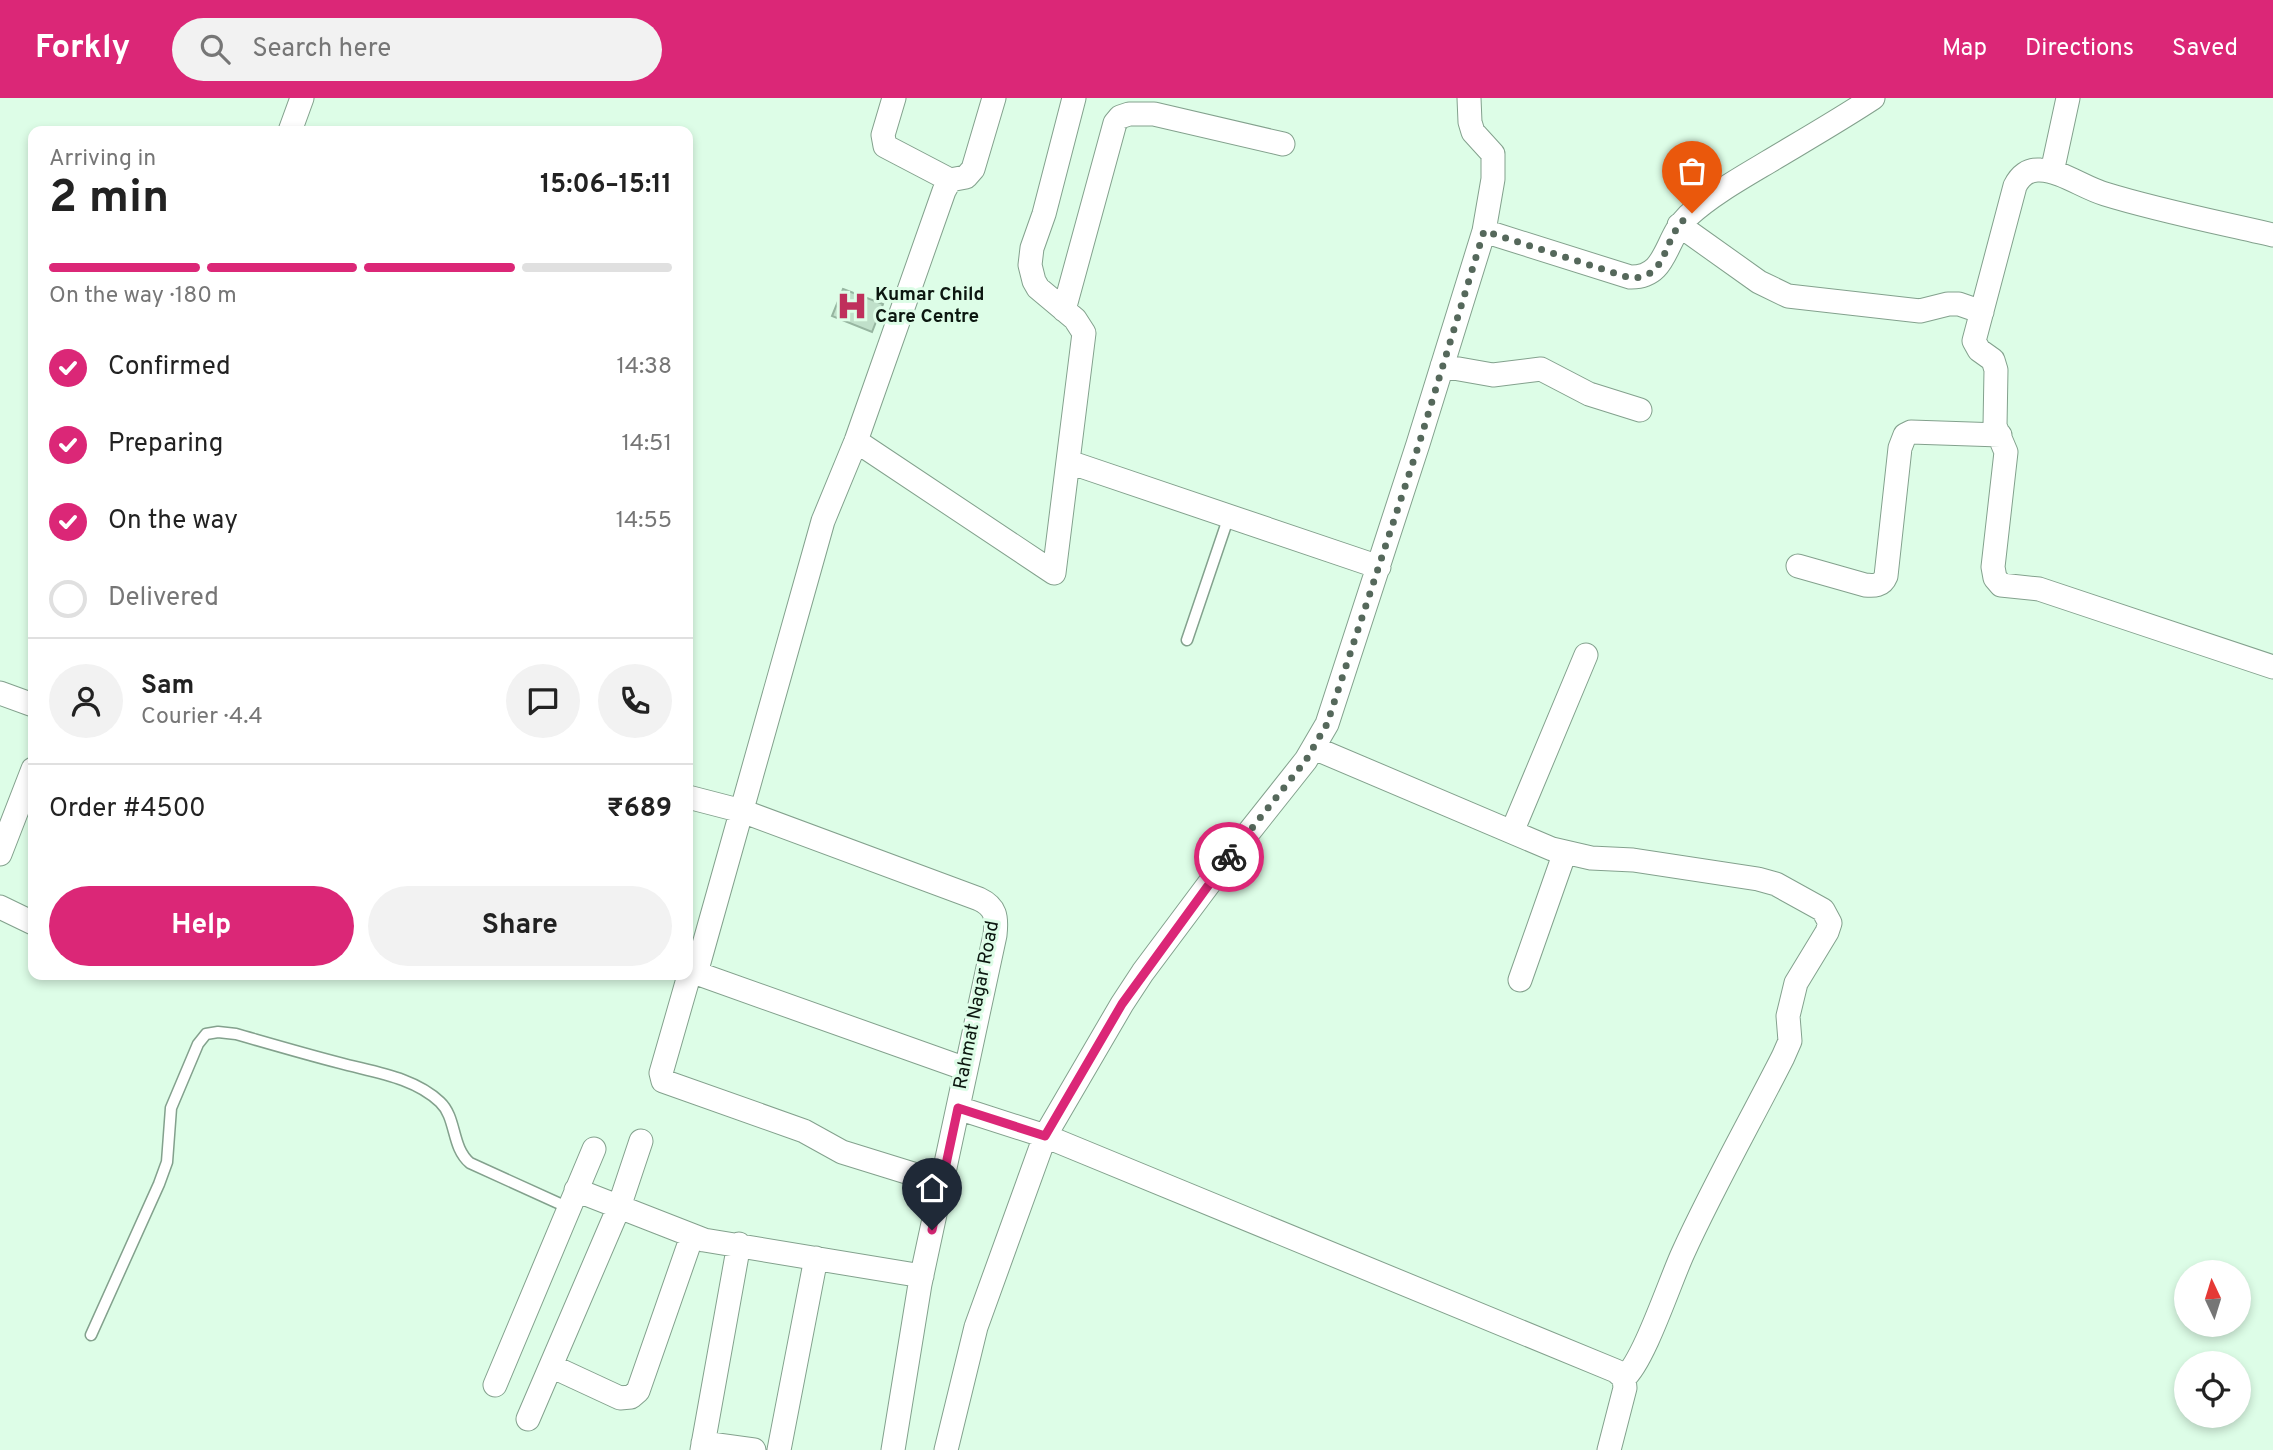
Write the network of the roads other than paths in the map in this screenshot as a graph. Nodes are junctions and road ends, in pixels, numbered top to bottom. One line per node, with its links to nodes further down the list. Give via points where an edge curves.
1 (302, 98): 8 (street)
2 (894, 98): 11 (street, via 883,135 885,146)
3 (994, 98): 11 (street, via 973,169 966,177)
4 (1074, 98): 15 (street, via 1030,265 1038,288)
5 (1469, 98): 13 (street, via 1469,122 1493,154)
6 (1873, 98): 12 (street, via 1721,191)
7 (2068, 98): 10 (street)
8 (292, 126)
9 (1283, 144): 15 (street, via 1154,114 1120,117)
10 (2052, 172): 14 (street, via 2124,200); 16 (street, via 2028,172 2015,186)
11 (950, 180): 20 (street)
12 (1679, 225): 13 (street, via 1658,267 1639,278); 16 (street, via 1759,282 1788,296 1920,311 1959,304)
13 (1484, 231): 17 (street)
14 (2273, 235)
15 (1063, 310): 21 (street, via 1080,325 1085,341)
16 (1982, 312): 19 (street, via 1974,341 1993,360 1996,370 1995,426)
17 (1442, 366): 18 (street, via 1493,375 1541,369 1589,394); 23 (street)
18 (1640, 410)
19 (2000, 435): 24 (street, via 1905,435 1886,576 1881,583 1865,585); 27 (street, via 2006,452 1993,567 2001,585 2039,589)
20 (856, 441): 21 (street, via 1054,573); 33 (street, via 822,521)
21 (1069, 462): 22 (street)
22 (1229, 516): 23 (street); 25 (lane)
23 (1379, 566): 30 (street, via 1327,724)
24 (1798, 566)
25 (1187, 640)
26 (1586, 654): 34 (street)
27 (2273, 667)
28 (0, 693): 29 (street)
29 (28, 703)
30 (1314, 748): 34 (street); 45 (street, via 1143,972)
31 (693, 798): 33 (street, Rahmat Nagar Road)
32 (28, 804): 36 (street)
33 (742, 811): 39 (street); 43 (street, Rahmat Nagar Road, via 988,903 997,920)
34 (1512, 832): 35 (street)
35 (1565, 852): 42 (street); 57 (street, via 1758,879 1823,910 1830,923 1796,983 1789,1011 1790,1041 1783,1058 1684,1251 1635,1365)
36 (0, 854)
37 (0, 907): 38 (street)
38 (28, 921)
39 (693, 966)
40 (693, 973): 43 (street)
41 (689, 980): 48 (street, via 661,1073 663,1081 804,1131 842,1152)
42 (1520, 980)
43 (966, 1069): 44 (street, Rahmat Nagar Road)
44 (958, 1108): 45 (street); 48 (street, Rahmat Nagar Road)
45 (1045, 1136): 57 (street); 64 (street, via 976,1327)
46 (641, 1141): 50 (street)
47 (594, 1149): 49 (street)
48 (942, 1183): 54 (street, Rahmat Nagar Road)
49 (573, 1199): 50 (street); 55 (lane, via 470,1163 457,1147 441,1103 411,1083 236,1034 206,1034 171,1108 167,1163 159,1184); 58 (street)
50 (619, 1207): 51 (street); 56 (street)
51 (692, 1236): 52 (street); 56 (street, via 638,1391 620,1398)
52 (739, 1244): 53 (street); 60 (street)
53 (816, 1258): 54 (street); 62 (street)
54 (922, 1276): 63 (street, Rahmat Nagar Road)
55 (91, 1335)
56 (551, 1366): 59 (street)
57 (1624, 1378): 65 (street, via 1622,1405)
58 (495, 1385)
59 (528, 1419)
60 (703, 1447): 61 (street)
61 (754, 1450)
62 (779, 1450)
63 (893, 1450)
64 (946, 1450)
65 (1609, 1450)

